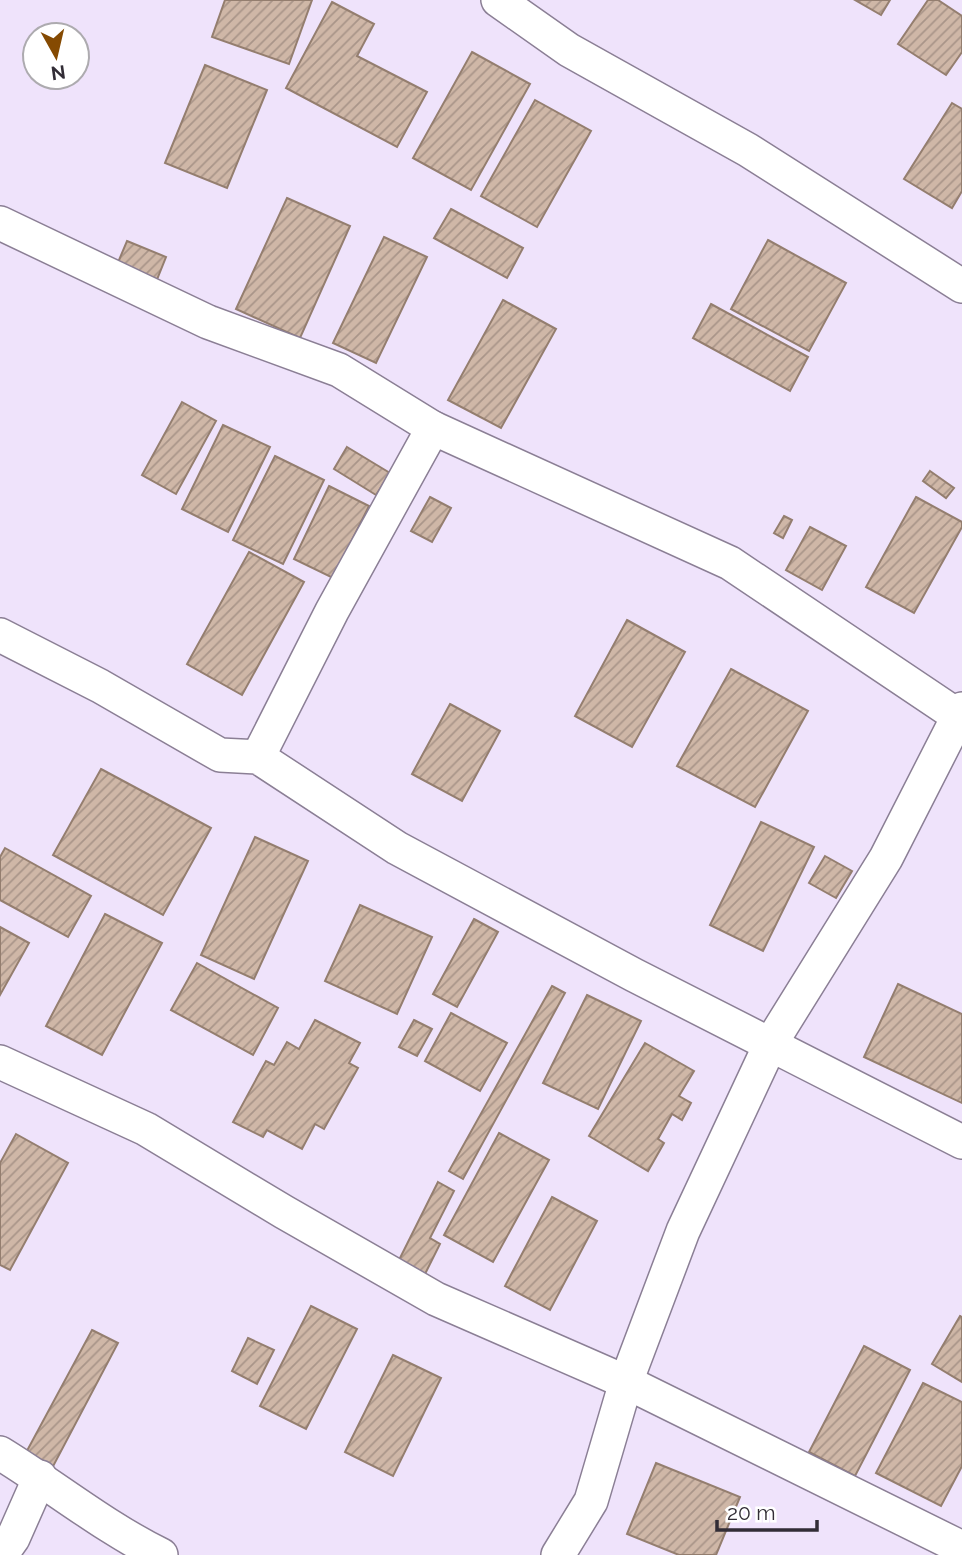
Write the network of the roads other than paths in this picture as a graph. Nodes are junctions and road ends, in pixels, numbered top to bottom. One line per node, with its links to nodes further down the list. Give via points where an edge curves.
1 (498, 0): 3 (street, via 569,50 748,150)
2 (0, 223): 4 (street, via 208,322 339,370)
3 (962, 286)
4 (433, 428): 6 (street, via 730,563); 7 (street)
5 (0, 635): 7 (street, via 220,755)
6 (960, 712): 8 (street, via 886,858)
7 (258, 757): 8 (street, via 397,848)
8 (771, 1043): 10 (street); 11 (street, via 683,1231)
9 (0, 1062): 11 (street, via 146,1129 436,1298)
10 (962, 1142)
11 (626, 1382): 14 (street); 17 (street, via 591,1500)
12 (0, 1453): 13 (street)
13 (40, 1477): 15 (street); 16 (street, via 124,1537)
14 (962, 1548)
15 (1, 1555)
16 (161, 1555)
17 (558, 1555)

